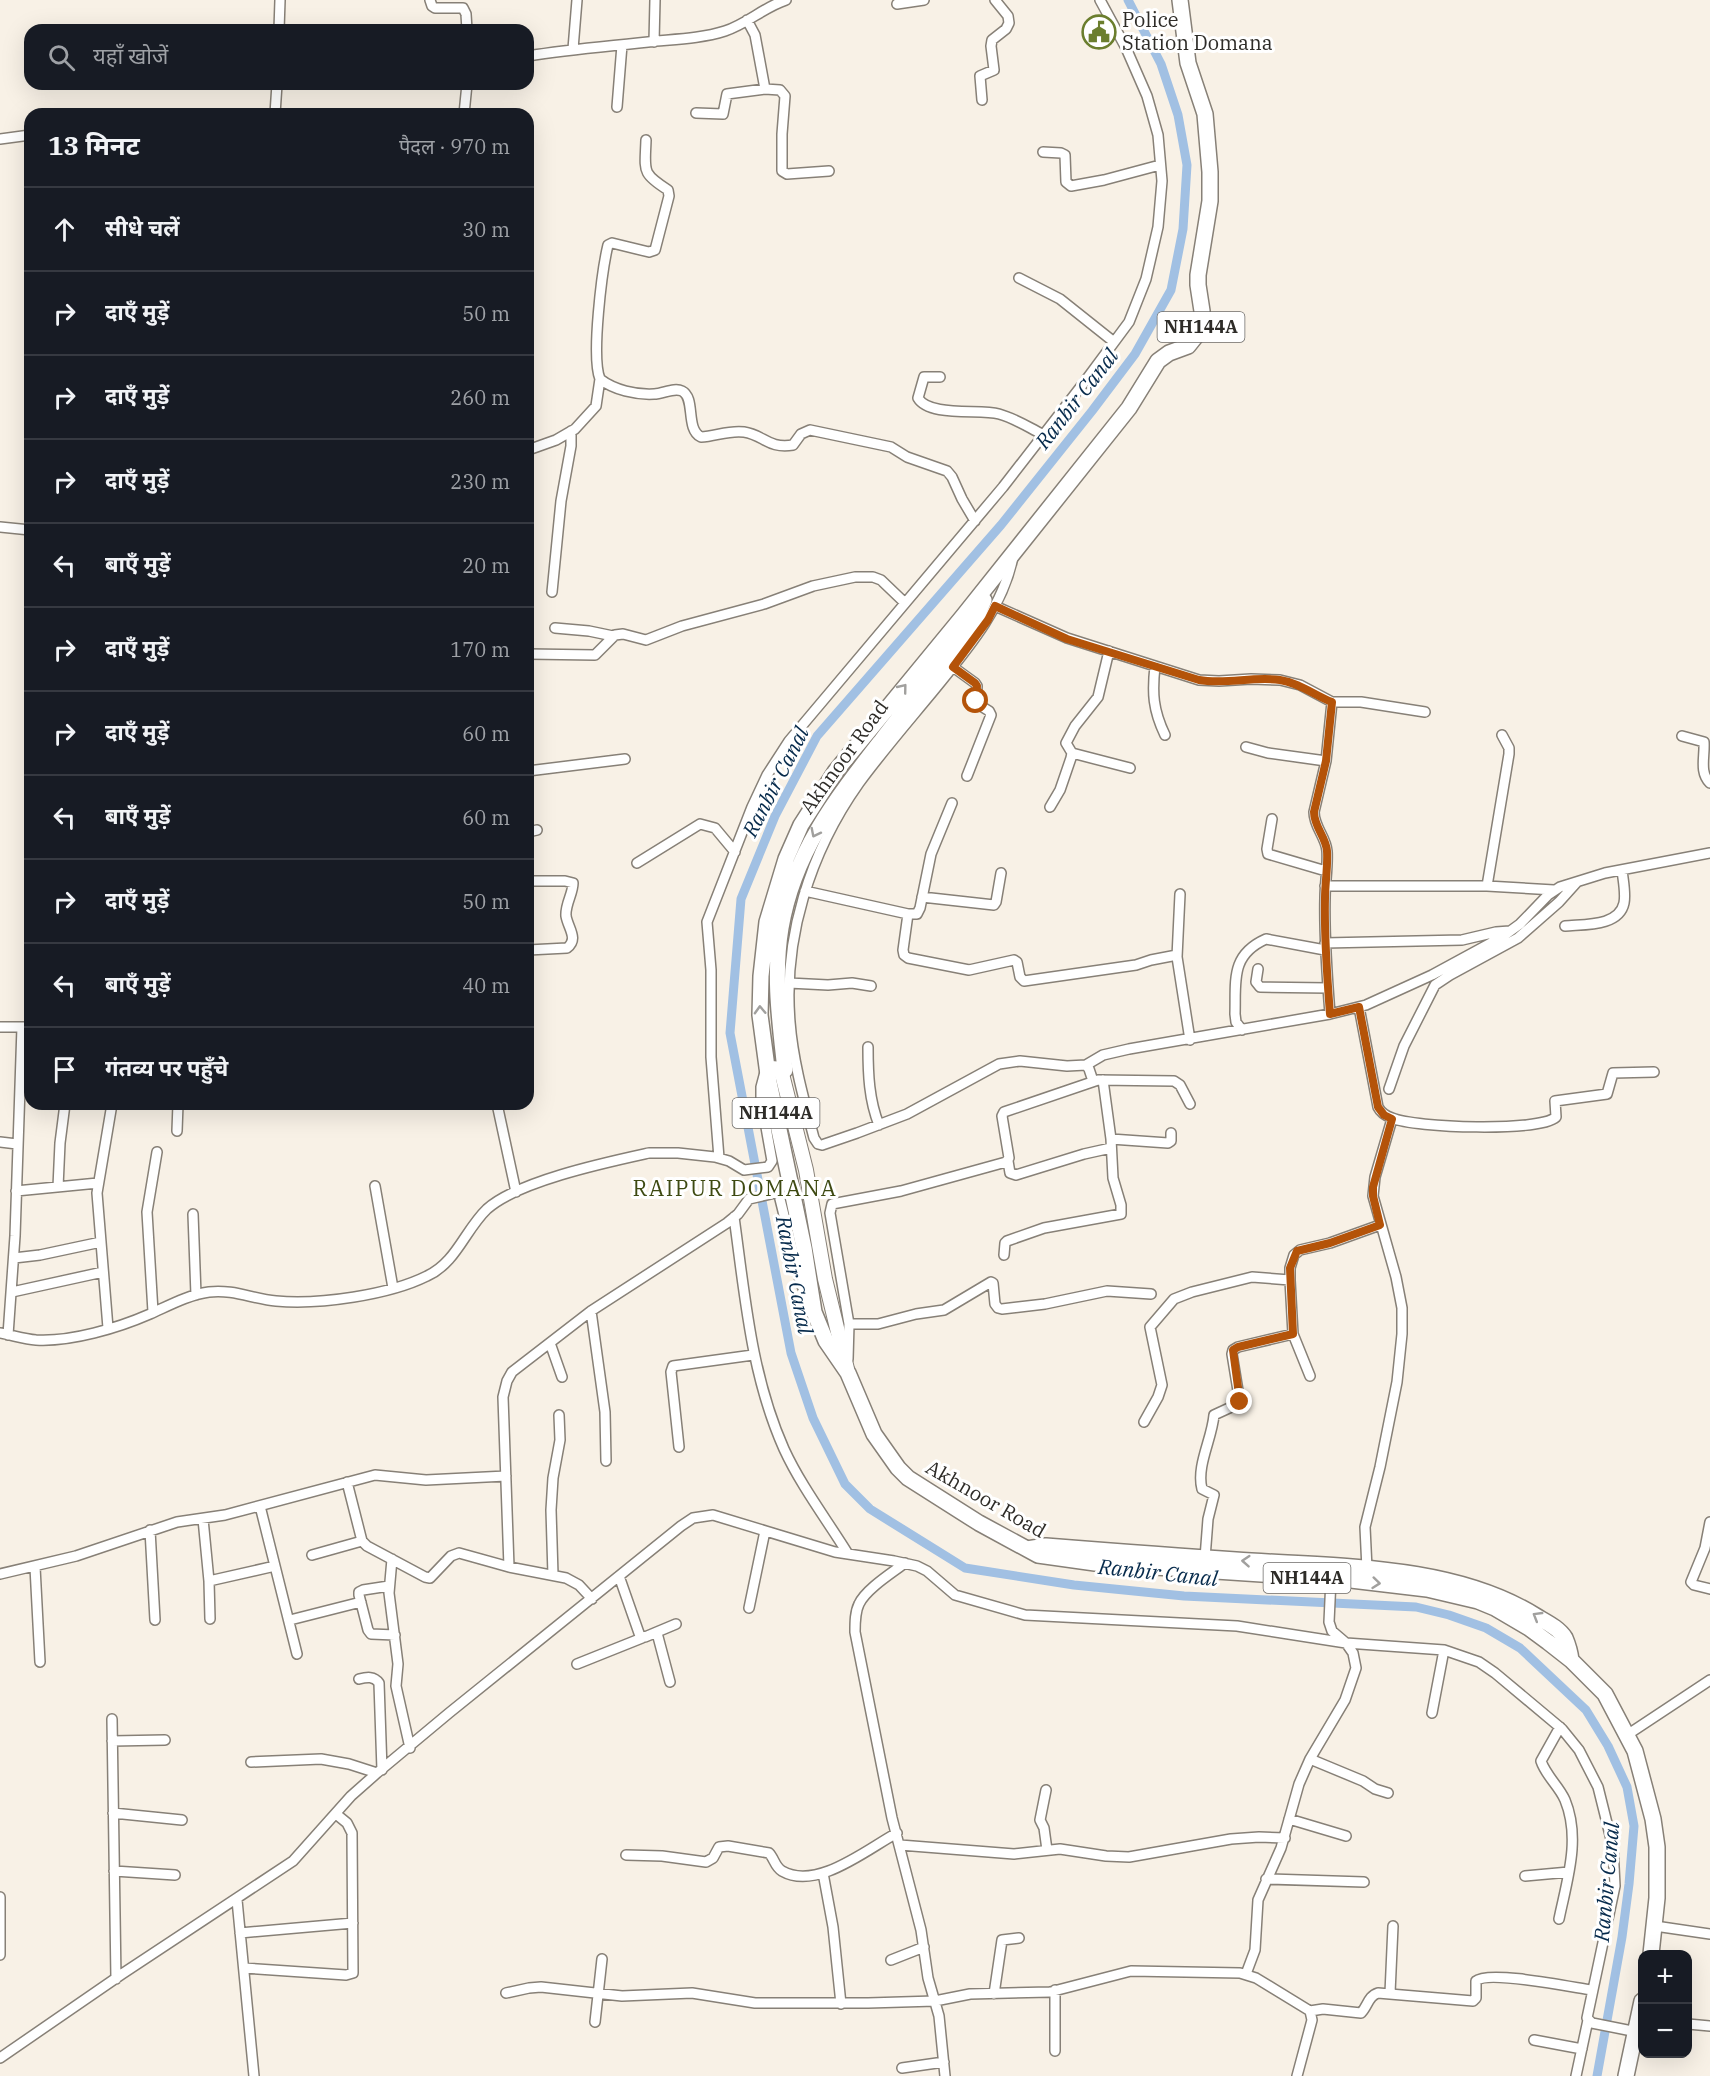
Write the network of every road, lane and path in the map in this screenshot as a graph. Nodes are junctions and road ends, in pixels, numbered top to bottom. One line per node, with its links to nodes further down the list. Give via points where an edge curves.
1 (280, 0): 12 (street)
2 (430, 0): 13 (street, via 435,8 463,8)
3 (577, 0): 16 (street)
4 (655, 0): 14 (street)
5 (786, 0): 11 (street)
6 (924, 0): 10 (street)
7 (995, 0): 21 (street, via 1010,23 992,40 994,70 980,76)
8 (1100, 0): 30 (street, via 1147,96 1158,135)
9 (1180, 0): 42 (highway, Akhnoor Road / NH144A, via 1190,73 1205,114 1210,172 1197,285 1202,311 1200,332 1188,346 1158,361 1129,408)
10 (897, 4)
11 (747, 20): 14 (street, via 724,31); 18 (street)
12 (279, 24)
13 (466, 24)
14 (654, 42): 15 (street)
15 (622, 45): 16 (street); 22 (street)
16 (573, 49): 17 (street)
17 (534, 55)
18 (765, 89): 25 (street, via 727,94 723,114); 31 (street, via 780,90 785,96 782,171)
19 (277, 90): 23 (street)
20 (466, 90): 24 (street)
21 (982, 100)
22 (616, 107)
23 (275, 108)
24 (465, 108)
25 (696, 113)
26 (24, 136): 27 (street)
27 (0, 139)
28 (646, 140): 35 (street, via 646,172 652,181 668,190 669,196 655,250 608,244 596,334)
29 (1042, 152): 30 (street, via 1065,155 1066,182 1071,186)
30 (1160, 165): 33 (street, via 1158,227 1146,279 1129,322)
31 (829, 171)
32 (1019, 278): 33 (street, via 1060,298)
33 (1114, 342): 37 (street)
34 (940, 377): 37 (street, via 924,377 918,398 922,404 943,410 999,414)
35 (600, 379): 36 (street, via 596,405); 39 (street, via 615,388 642,394 680,390 687,398 694,430 702,437 745,432 772,445 788,446 810,430 891,447 947,471)
36 (571, 431): 38 (street); 43 (street)
37 (1042, 434): 39 (street)
38 (534, 448)
39 (975, 521): 44 (street)
40 (0, 527): 41 (street)
41 (24, 529)
42 (1015, 552): 45 (street, via 1011,572); 101 (highway, Akhnoor Road / NH144A, via 835,772 793,843 778,882 764,942 760,995 763,1045)
43 (552, 592)
44 (905, 603): 47 (street, via 881,580 855,577 813,586 646,640 623,634); 68 (street, via 789,741 767,775)
45 (995, 606): 48 (street, via 1053,633); 51 (street)
46 (555, 628): 47 (street)
47 (613, 636): 49 (street, via 595,655)
48 (1109, 651): 50 (street); 58 (street, via 1098,697 1066,743)
49 (534, 654)
50 (1155, 666): 52 (street, via 1206,681 1265,679 1294,683); 54 (street, via 1154,705)
51 (953, 667): 63 (street, via 975,683 976,703 991,715); 79 (street, via 859,784 824,845)
52 (1332, 702): 53 (street, via 1361,702); 60 (street)
53 (1425, 712)
54 (1165, 735)
55 (1502, 735): 77 (street, via 1509,754)
56 (1682, 736): 64 (street, via 1704,742 1703,773)
57 (1246, 747): 60 (street)
58 (1072, 753): 61 (street); 66 (street)
59 (625, 759): 62 (street)
60 (1326, 761): 72 (street, via 1314,812 1326,844)
61 (1130, 768)
62 (534, 770)
63 (967, 776)
64 (1710, 783)
65 (952, 803): 81 (street, via 931,854)
66 (1050, 807)
67 (1272, 819): 72 (street, via 1268,854)
68 (735, 852): 70 (street, via 715,828 700,824); 118 (street, via 707,922)
69 (1710, 853): 71 (street)
70 (637, 863)
71 (1622, 870): 75 (street); 83 (street, via 1624,900 1620,913 1603,922)
72 (1326, 871): 76 (street)
73 (1000, 873): 81 (street, via 994,904)
74 (534, 882): 86 (street, via 573,883 566,913 573,942 567,948)
75 (1578, 882): 78 (street); 104 (street, via 1518,938 1435,984 1404,1046)
76 (1325, 886): 77 (street); 85 (street)
77 (1487, 886): 78 (street)
78 (1554, 890): 84 (street)
79 (806, 891): 82 (street); 89 (street, via 792,943)
80 (1180, 894): 87 (street)
81 (922, 897): 82 (street, via 917,914)
82 (908, 915): 87 (street, via 903,950 906,957 961,969 1014,960 1024,981 1136,965)
83 (1565, 926)
84 (1510, 931): 85 (street, via 1462,940); 92 (street, via 1432,975)
85 (1325, 947): 91 (street); 96 (street, via 1266,939 1243,956 1237,968 1234,1014)
86 (534, 950)
87 (1177, 954): 97 (street)
88 (1258, 969): 91 (street, via 1256,984 1260,987)
89 (789, 983): 90 (street); 111 (street, via 793,1048 816,1142 826,1145)
90 (871, 986)
91 (1328, 988): 93 (street)
92 (1359, 1007): 93 (street); 110 (street, via 1378,1107)
93 (1330, 1014): 96 (street)
94 (0, 1027): 95 (street)
95 (24, 1027)
96 (1242, 1030): 97 (street)
97 (1190, 1040): 100 (street, via 1103,1055)
98 (868, 1047): 111 (street, via 873,1111)
99 (24, 1053): 116 (street)
100 (1086, 1065): 103 (street); 111 (street, via 1020,1061 999,1064 926,1105)
101 (774, 1069): 118 (street, via 760,1093 772,1161 768,1167 747,1170); 137 (highway, Akhnoor Road / NH144A); 146 (main road, via 806,1170 825,1280)
102 (1654, 1072): 110 (street, via 1613,1073 1607,1094 1555,1101 1556,1115 1551,1120 1529,1124 1462,1127)
103 (1098, 1080): 105 (street, via 1174,1081); 115 (street); 119 (street, via 1004,1112)
104 (1389, 1089)
105 (1190, 1104)
106 (64, 1110): 122 (street)
107 (111, 1110): 120 (street)
108 (178, 1110): 112 (street)
109 (498, 1110): 124 (street)
110 (1392, 1119): 127 (street, via 1373,1187)
111 (879, 1125)
112 (177, 1131)
113 (1171, 1133): 115 (street, via 1168,1143)
114 (0, 1142): 116 (street)
115 (1111, 1143): 119 (street, via 1016,1175 1009,1171); 129 (street, via 1121,1214 1044,1228 1007,1241)
116 (17, 1144): 123 (street)
117 (157, 1152): 139 (street, via 147,1212)
118 (719, 1158): 124 (street, via 649,1153 582,1169)
119 (1008, 1161): 140 (street, via 901,1191 832,1204 830,1213)
120 (98, 1183): 122 (street); 128 (street)
121 (375, 1186): 133 (street)
122 (58, 1187): 123 (street)
123 (16, 1191): 130 (street)
124 (516, 1192): 133 (street, via 487,1210 454,1254 430,1276)
125 (194, 1214): 136 (street)
126 (734, 1217): 137 (street, via 752,1198 775,1192 780,1198 801,1284); 138 (street); 145 (street)
127 (1380, 1225): 132 (street, via 1297,1251); 170 (street, via 1396,1277 1402,1334 1397,1382 1365,1527)
128 (101, 1242): 130 (street); 131 (street)
129 (1004, 1255)
130 (14, 1258): 134 (street)
131 (103, 1272): 134 (street); 141 (street)
132 (1290, 1280): 143 (street); 150 (street, via 1239,1279 1171,1302 1150,1327 1162,1385)
133 (393, 1288): 136 (street, via 300,1302 222,1291)
134 (12, 1292): 142 (street)
135 (1151, 1294): 140 (street, via 1107,1291 1002,1309 996,1304 991,1282 944,1310 878,1324)
136 (196, 1295): 139 (street)
137 (812, 1304): 146 (highway, Akhnoor Road / NH144A, via 819,1329)
138 (591, 1311): 144 (street); 152 (street, via 605,1412)
139 (153, 1312): 141 (street)
140 (849, 1323): 146 (street)
141 (108, 1329): 142 (street, via 51,1340)
142 (4, 1334)
143 (1293, 1334): 147 (street); 164 (street, via 1233,1350 1240,1403 1214,1415 1202,1471 1201,1487 1214,1496)
144 (550, 1343): 148 (street); 153 (street, via 512,1372 507,1381 503,1397)
145 (753, 1355): 151 (street, via 672,1366); 162 (street, via 785,1451)
146 (848, 1373): 161 (highway, Akhnoor Road / NH144A, via 874,1434 908,1478)
147 (1310, 1376)
148 (562, 1377)
149 (559, 1415): 172 (street, via 560,1440 552,1499)
150 (1144, 1422)
151 (679, 1448)
152 (606, 1461)
153 (506, 1476): 154 (street, via 426,1480 375,1475); 169 (street)
154 (347, 1482): 155 (street); 160 (street)
155 (260, 1506): 156 (street); 167 (street)
156 (203, 1519): 158 (street); 174 (street)
157 (1710, 1522): 177 (street, via 1705,1548 1690,1582)
158 (150, 1530): 168 (street); 182 (street)
159 (765, 1531): 162 (street); 173 (street, via 713,1515 699,1516); 180 (street)
160 (362, 1540): 163 (street); 165 (street)
161 (1027, 1549): 164 (highway, via 1046,1546); 176 (highway, Akhnoor Road / NH144A, via 1046,1557 1095,1563)
162 (848, 1554): 166 (street)
163 (312, 1555)
164 (1205, 1558): 170 (highway, one-way to 164)
165 (392, 1559): 169 (street, via 428,1578 456,1553); 175 (street)
166 (905, 1563): 188 (street, via 927,1571 955,1595 1025,1615 1237,1626); 213 (street, via 865,1595 856,1610 855,1621 860,1662)
167 (275, 1566): 174 (street); 183 (street)
168 (35, 1567): 171 (street); 192 (street)
169 (510, 1567): 172 (street)
170 (1367, 1569): 191 (highway, one-way to 170, via 1564,1636 1505,1598 1438,1578)
171 (0, 1574)
172 (553, 1575): 178 (street, via 572,1581)
173 (619, 1576): 178 (street); 187 (street)
174 (209, 1581): 181 (street)
175 (389, 1586): 179 (street, via 359,1592); 186 (street)
176 (1331, 1586): 188 (street, via 1329,1622); 191 (highway, Akhnoor Road / NH144A, one-way to 191, via 1427,1589 1478,1601 1529,1628)
177 (1710, 1589)
178 (591, 1599): 203 (street)
179 (361, 1602): 183 (street); 186 (street, via 371,1634)
180 (749, 1608)
181 (210, 1619)
182 (155, 1620)
183 (290, 1620): 190 (street)
184 (676, 1624): 185 (street)
185 (657, 1633): 187 (street); 196 (street)
186 (395, 1635): 203 (street, via 396,1686)
187 (642, 1638): 193 (street)
188 (1346, 1643): 189 (street); 204 (street, via 1356,1660 1353,1683)
189 (1444, 1650): 197 (street); 199 (street, via 1479,1662)
190 (297, 1654)
191 (1571, 1660): 200 (highway, NH144A, via 1605,1694)
192 (40, 1662)
193 (577, 1664)
194 (359, 1679): 206 (street, via 370,1677 379,1683)
195 (1710, 1680): 200 (street)
196 (670, 1682)
197 (1432, 1713)
198 (112, 1719): 202 (street)
199 (1560, 1727): 220 (street, via 1541,1761 1567,1803 1573,1848); 244 (street, via 1579,1750 1598,1788 1613,1847 1615,1886)
200 (1627, 1735): 231 (highway, NH144A, via 1635,1751 1655,1830)
201 (165, 1740): 202 (street)
202 (112, 1741): 209 (street)
203 (410, 1748): 206 (street)
204 (1310, 1759): 208 (street); 211 (street)
205 (251, 1762): 206 (street, via 321,1759)
206 (380, 1771): 210 (street)
207 (1046, 1790): 217 (street, via 1040,1820)
208 (1388, 1792)
209 (113, 1813): 212 (street); 219 (street)
210 (336, 1814): 227 (street, via 293,1862); 229 (street, via 352,1833)
211 (1289, 1819): 214 (street); 215 (street)
212 (182, 1820)
213 (897, 1833): 216 (street); 221 (street)
214 (1346, 1836)
215 (1285, 1838): 217 (street, via 1231,1839 1129,1857); 224 (street)
216 (900, 1845): 217 (street, via 1014,1854); 235 (street)
217 (1047, 1850)
218 (626, 1855): 221 (street, via 706,1862 719,1847 728,1846 769,1853 785,1873)
219 (114, 1871): 222 (street); 242 (street)
220 (1569, 1872): 223 (street); 228 (street)
221 (823, 1873): 250 (street)
222 (175, 1875)
223 (1525, 1876)
224 (1266, 1879): 225 (street); 241 (street, via 1258,1900 1255,1950)
225 (1364, 1882)
226 (0, 1897): 237 (street)
227 (237, 1900): 232 (street); 242 (street)
228 (1559, 1919)
229 (353, 1923): 232 (street); 240 (street, via 351,1974)
230 (1393, 1926): 246 (street)
231 (1655, 1926): 233 (street); 236 (highway, NH144A)
232 (240, 1933): 240 (street)
233 (1710, 1934)
234 (1019, 1938): 248 (street, via 1002,1940)
235 (924, 1947): 239 (street); 249 (street)
236 (1652, 1950)
237 (0, 1955)
238 (602, 1959): 247 (street)
239 (891, 1960)
240 (244, 1968): 264 (street)
241 (1246, 1974): 243 (street, via 1131,1971); 251 (street)
242 (116, 1978): 261 (street)
243 (1055, 1990): 248 (street); 260 (street)
244 (1591, 1990): 246 (street, via 1495,1977 1477,1979 1473,2001); 252 (street)
245 (506, 1993): 247 (street, via 541,1987)
246 (1390, 1993): 251 (street, via 1374,1994 1361,2013)
247 (597, 1994): 250 (street, via 692,1993 754,2003); 253 (street)
248 (994, 1994): 249 (street)
249 (935, 2001): 250 (street); 262 (street)
250 (841, 2004)
251 (1310, 2011): 266 (street, via 1312,2020)
252 (1590, 2021): 254 (street, via 1621,2030); 259 (street)
253 (595, 2022)
254 (1638, 2024)
255 (1692, 2024): 256 (street)
256 (1710, 2026)
257 (1638, 2031): 268 (highway)
258 (1534, 2040): 259 (street)
259 (1582, 2049): 267 (street)
260 (1055, 2051)
261 (0, 2058)
262 (944, 2062): 263 (street); 265 (street)
263 (902, 2068)
264 (254, 2076)
265 (945, 2076)
266 (1297, 2076)
267 (1576, 2076)
268 (1626, 2076)

